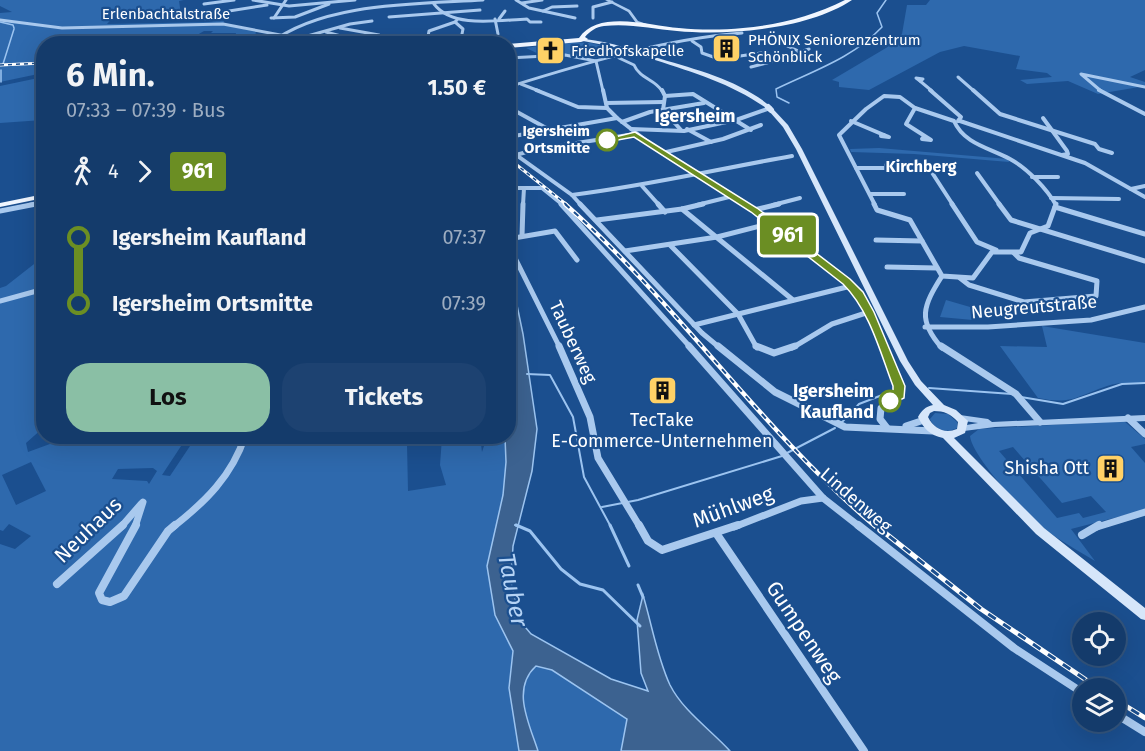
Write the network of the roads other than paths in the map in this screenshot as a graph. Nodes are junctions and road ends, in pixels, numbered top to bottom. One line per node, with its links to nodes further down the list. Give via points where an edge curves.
1 (234, 0): 12 (street)
2 (253, 0): 14 (street)
3 (355, 0): 13 (street)
4 (483, 0): 8 (street)
5 (516, 0): 11 (street)
6 (542, 0): 11 (street)
7 (849, 0): 28 (main road, via 812,15 760,26 714,30)
8 (436, 1): 19 (street); 33 (street, via 328,18)
9 (610, 1): 22 (street, via 593,7); 28 (street, via 627,9 633,16)
10 (285, 2): 13 (street); 13 (street, via 272,18 295,17); 14 (street)
11 (522, 3): 18 (street)
12 (204, 4)
13 (330, 4)
14 (267, 5): 29 (street, via 204,17 224,21)
15 (577, 6): 18 (street)
16 (480, 10): 19 (street)
17 (505, 11): 23 (street)
18 (543, 11): 21 (street)
19 (442, 12): 20 (street); 26 (street)
20 (389, 17)
21 (575, 18)
22 (593, 18)
23 (497, 19): 26 (street); 27 (street); 34 (street)
24 (0, 20): 29 (street, Erlenbachtalstraße, via 62,28)
25 (372, 21): 30 (street)
26 (456, 21): 40 (street, via 429,31); 41 (street, via 463,29)
27 (541, 22)
28 (632, 23): 42 (main road, via 601,25)
29 (223, 24): 33 (street, Erlenbachtalstraße)
30 (335, 28): 31 (street); 39 (street)
31 (320, 32): 37 (street); 38 (street)
32 (742, 33): 43 (street)
33 (281, 34): 35 (street); 36 (street, Erlenbachtalstraße)
34 (498, 34)
35 (279, 36)
36 (294, 36)
37 (311, 36)
38 (345, 36)
39 (379, 36)
40 (428, 36)
41 (462, 36)
42 (585, 37): 44 (main road); 46 (main road)
43 (691, 40): 48 (street); 53 (street, via 701,46 702,53 715,58 761,53)
44 (516, 45)
45 (785, 45): 49 (street)
46 (622, 47): 48 (main road); 50 (street)
47 (809, 49): 49 (street)
48 (640, 53): 50 (street); 64 (main road, via 725,82)
49 (803, 53): 53 (street)
50 (626, 56): 51 (street)
51 (618, 57): 54 (street); 61 (street, via 634,65 638,74 657,83)
52 (516, 58): 54 (street, via 558,55)
53 (777, 59): 55 (street)
54 (596, 61): 58 (street); 63 (street)
55 (751, 67)
56 (958, 77): 83 (street, via 1000,114)
57 (920, 81): 74 (street, via 961,117)
58 (520, 84): 59 (street); 66 (street)
59 (516, 85)
60 (1145, 87): 69 (street, via 1081,74 1100,91)
61 (664, 99): 62 (street, via 691,93); 63 (street); 67 (street)
62 (704, 103): 67 (street); 72 (street)
63 (608, 107): 66 (street); 70 (street)
64 (770, 108): 72 (street); 151 (main road, via 789,130)
65 (915, 108): 73 (street, via 900,98 884,96); 74 (street); 87 (street, via 906,124)
66 (591, 109): 76 (street)
67 (663, 110): 75 (street); 81 (street)
68 (516, 111): 78 (street)
69 (1145, 114)
70 (616, 118): 75 (street); 76 (street)
71 (1043, 118): 83 (street)
72 (734, 119): 80 (street); 82 (street)
73 (852, 121): 85 (street); 95 (street, via 839,135)
74 (957, 121): 92 (street); 99 (street, via 956,127 967,137 1015,161)
75 (622, 122): 79 (street)
76 (597, 123): 78 (street)
77 (761, 125): 82 (street)
78 (549, 129): 86 (street)
79 (631, 129): 81 (street); 84 (street)
80 (687, 129): 81 (street); 88 (street)
81 (681, 130)
82 (751, 130): 88 (street)
83 (1052, 130): 90 (street); 92 (street, via 1067,151)
84 (635, 134): 89 (street); 91 (street)
85 (885, 134)
86 (516, 135)
87 (924, 137)
88 (712, 142): 89 (street)
89 (662, 153): 97 (street)
90 (1112, 153)
91 (517, 155): 108 (street)
92 (1062, 155): 105 (street)
93 (792, 156): 97 (street)
94 (886, 165): 95 (street, via 888,168)
95 (856, 168): 106 (street)
96 (937, 168): 132 (street, via 929,168 977,242)
97 (697, 173): 101 (street); 109 (street)
98 (977, 173): 124 (street, via 1011,220)
99 (1031, 177): 100 (street); 113 (street)
100 (1058, 177)
101 (642, 186): 108 (street); 121 (street)
102 (1145, 186): 105 (street)
103 (516, 188): 104 (street, Lindenweg)
104 (524, 189): 126 (street); 168 (street, Lindenweg, via 546,190 570,211)
105 (1131, 189): 110 (street)
106 (870, 194): 107 (street); 130 (street, via 877,210 910,220)
107 (903, 194)
108 (572, 195): 122 (street)
109 (733, 196): 118 (street); 119 (street)
110 (1145, 197)
111 (36, 198): 116 (main road)
112 (800, 198): 119 (street)
113 (1051, 198): 114 (street); 117 (street)
114 (1119, 199)
115 (36, 204): 120 (street)
116 (0, 205)
117 (1055, 207): 124 (street, via 1048,226); 125 (street)
118 (682, 209): 121 (street); 128 (street)
119 (754, 210): 123 (street)
120 (0, 211)
121 (665, 212): 122 (street)
122 (597, 220): 133 (street)
123 (772, 223): 128 (street); 142 (street)
124 (1037, 229): 134 (street, via 1030,232 1021,252); 137 (street)
125 (1145, 234)
126 (522, 236): 127 (street); 136 (street, via 555,231)
127 (516, 237)
128 (717, 237): 131 (street); 144 (street)
129 (876, 240): 130 (street)
130 (922, 241): 139 (street)
131 (670, 245): 133 (street); 148 (street)
132 (996, 250): 134 (street); 141 (street, via 973,278)
133 (625, 251): 149 (street)
134 (1014, 253): 141 (street, via 1019,258 1097,281 1096,296 1024,302 969,285)
135 (516, 260): 172 (street, Tauberweg, via 572,372 590,417 598,458 648,541)
136 (577, 260)
137 (1145, 261)
138 (887, 267): 139 (street)
139 (938, 268): 140 (street)
140 (942, 276): 141 (street); 150 (street, via 922,310)
141 (960, 278)
142 (851, 286): 144 (street); 147 (street)
143 (36, 291): 145 (street)
144 (794, 300): 148 (street)
145 (0, 301)
146 (1145, 307): 150 (street, Neugreutstraße, via 1080,321)
147 (869, 312): 148 (street, via 820,330 778,353 757,348); 160 (street, via 899,386 899,395 881,408 880,419)
148 (738, 314): 149 (street)
149 (694, 325): 160 (street, via 750,373 815,414 845,427)
150 (925, 327): 158 (street, via 945,350 1020,397)
151 (918, 383): 152 (main road); 153 (main road)
152 (941, 408): 153 (main road); 154 (main road)
153 (929, 409): 157 (main road)
154 (960, 418): 159 (street); 163 (main road)
155 (1128, 418): 156 (street); 158 (street); 164 (street)
156 (1145, 418)
157 (924, 420): 161 (street); 162 (main road)
158 (1040, 422): 159 (street)
159 (995, 423): 163 (street)
160 (887, 428): 161 (street)
161 (897, 428): 162 (street)
162 (933, 431): 165 (main road)
163 (962, 431): 165 (main road); 167 (main road)
164 (1145, 434)
165 (946, 435): 167 (main road)
166 (242, 444): 173 (street, Neuhaus, via 222,482 168,531 124,596 110,602 102,600 99,593 137,524 143,502 116,533)
167 (968, 455): 174 (main road, via 1040,531)
168 (823, 498): 170 (street, Mühlweg, via 801,501); 175 (street, Lindenweg, via 1014,648)
169 (1145, 512): 171 (street, via 1100,525)
170 (716, 533): 172 (street, Mühlweg, via 662,550); 178 (street, Gumpenweg)
171 (1082, 535)
172 (657, 547)
173 (57, 585)
174 (1145, 615)
175 (1072, 686)
176 (1126, 720): 177 (street)
177 (1145, 732)
178 (864, 751)

